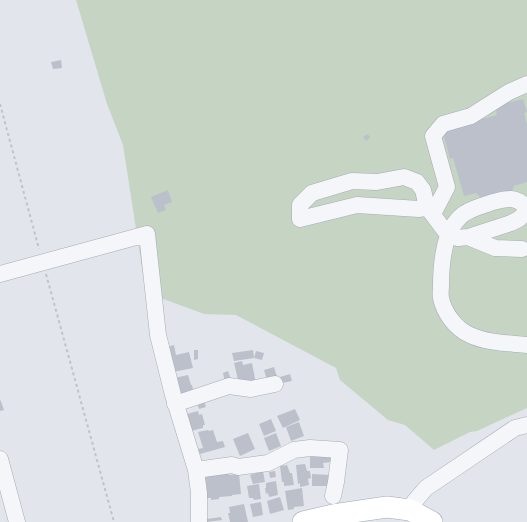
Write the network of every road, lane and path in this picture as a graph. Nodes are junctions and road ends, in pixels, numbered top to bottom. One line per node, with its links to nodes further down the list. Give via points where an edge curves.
1 (527, 84): 3 (street, via 471,116 443,124 433,136 447,187)
2 (0, 104): 8 (path)
3 (430, 210): 3 (street, via 357,206 300,219 300,205 312,193 352,181 377,182 404,177 418,182); 5 (street)
4 (526, 214): 5 (street, via 524,205 518,200 494,202 461,215); 6 (street, via 512,223)
5 (448, 235): 6 (street); 10 (street, via 440,297 446,312 458,327 470,335 489,341)
6 (468, 237): 7 (street, via 495,248)
7 (522, 249)
8 (43, 262): 9 (street); 12 (street, via 147,234 158,335); 19 (path)
9 (0, 274)
10 (527, 345)
11 (271, 386): 12 (street, via 251,389 229,386)
12 (175, 404): 15 (street)
13 (527, 425): 17 (street, via 515,428 426,488 414,502)
14 (0, 459): 18 (street)
15 (196, 470): 16 (street, via 268,463 294,450 340,450); 20 (street)
16 (333, 496)
17 (408, 516): 21 (main road, via 363,511); 22 (main road)
18 (17, 522)
19 (114, 522)
20 (200, 522)
21 (303, 522)
22 (432, 522)

